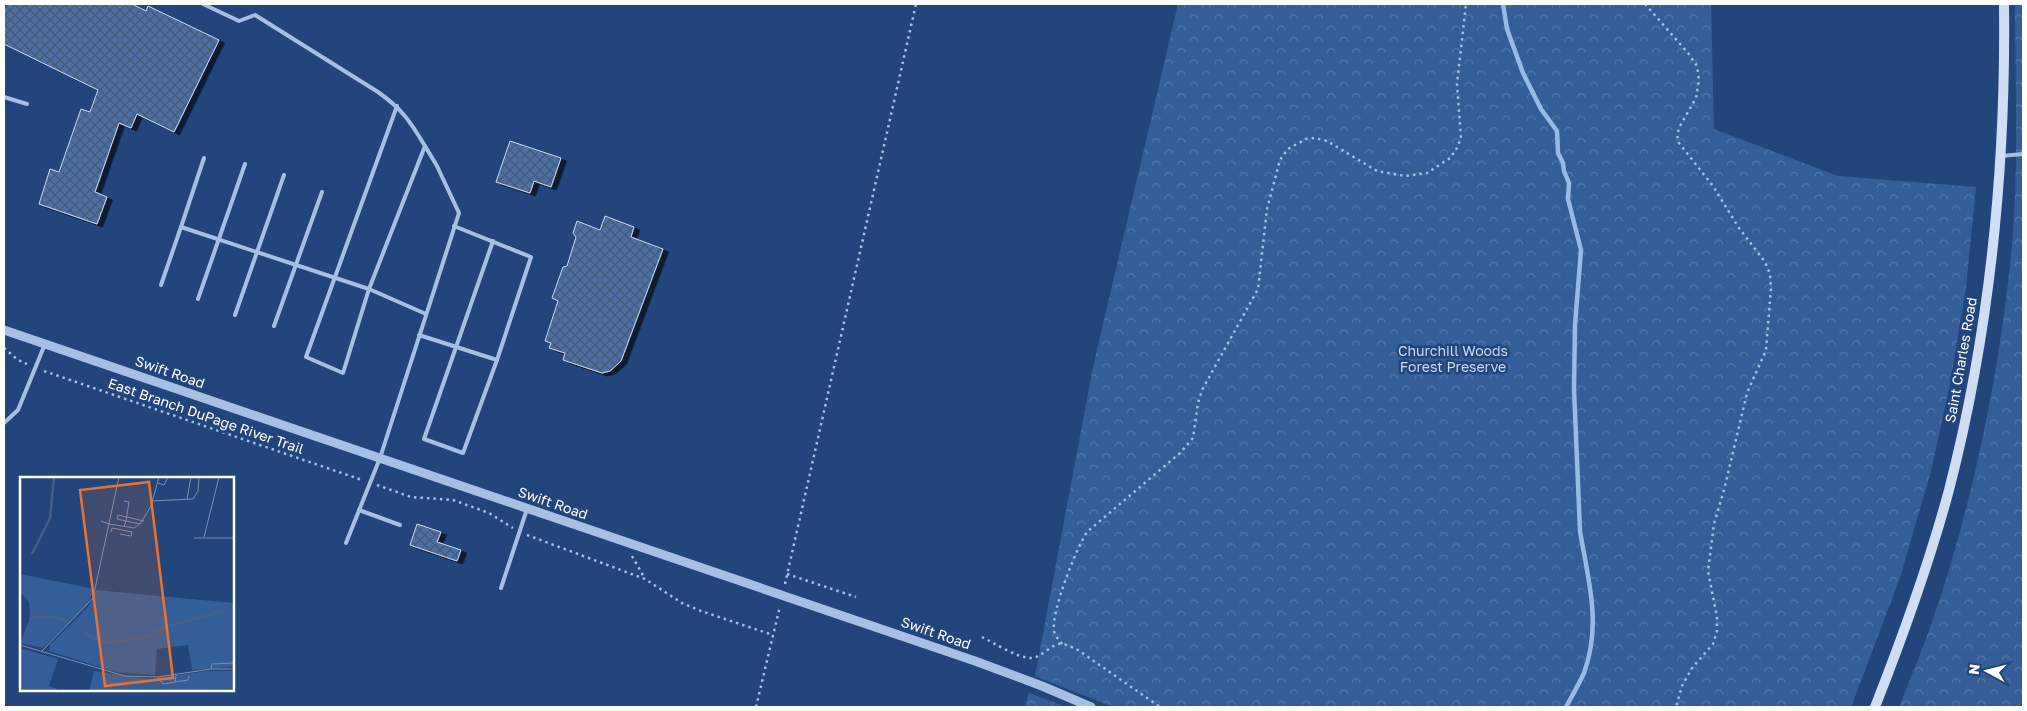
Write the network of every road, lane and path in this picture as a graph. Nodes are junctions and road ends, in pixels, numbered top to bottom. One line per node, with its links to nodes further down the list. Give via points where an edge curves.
1 (203, 4): 8 (lane, via 239,21 255,15)
2 (916, 4): 48 (path)
3 (1466, 4): 56 (path, via 1457,84 1461,138 1450,158 1416,176 1391,175 1377,171 1327,141 1315,138 1288,149 1280,160 1267,209 1258,289 1202,390 1193,438 1180,453 1087,532 1079,544 1054,620 1055,635)
4 (1645, 4): 60 (path, via 1697,66 1700,80 1696,98 1680,126 1677,134 1679,143 1765,262 1771,288 1766,350 1747,393 1714,524 1708,571 1717,631 1713,644 1692,668 1682,686)
5 (2004, 4): 11 (main road, Saint Charles Road)
6 (4, 97): 7 (lane)
7 (27, 104)
8 (398, 106): 9 (lane); 22 (lane)
9 (425, 146): 16 (lane, via 459,213); 24 (lane)
10 (2023, 154): 11 (lane)
11 (2001, 156): 61 (main road, Saint Charles Road, via 1986,301 1968,406 1949,489 1921,582)
12 (204, 158): 17 (lane)
13 (245, 164): 18 (lane)
14 (284, 175): 20 (lane)
15 (322, 192): 21 (lane)
16 (454, 226): 19 (lane); 26 (lane)
17 (181, 227): 18 (lane); 23 (lane)
18 (218, 240): 20 (lane); 25 (lane)
19 (493, 241): 32 (lane); 34 (lane, via 531,256)
20 (257, 253): 21 (lane); 27 (lane)
21 (296, 266): 22 (lane); 28 (lane)
22 (335, 279): 24 (lane); 24 (lane, via 306,357 343,373)
23 (161, 285)
24 (369, 289): 26 (lane)
25 (198, 300)
26 (426, 314): 30 (lane)
27 (235, 315)
28 (274, 326)
29 (4, 330): 31 (street, Swift Road)
30 (419, 335): 32 (lane); 38 (lane)
31 (45, 344): 37 (lane, via 18,410); 38 (street, Swift Road)
32 (455, 345): 34 (lane); 34 (lane, via 424,439 463,453)
33 (4, 348): 35 (path)
34 (497, 360)
35 (24, 363)
36 (48, 373): 39 (path, East Branch DuPage River Trail)
37 (4, 423)
38 (380, 458): 41 (street, Swift Road); 42 (lane)
39 (358, 479)
40 (379, 486): 44 (path, via 411,496 453,500 489,513)
41 (528, 509): 50 (lane); 58 (street, Swift Road, via 975,661)
42 (359, 510): 43 (lane); 46 (lane)
43 (400, 525)
44 (511, 527)
45 (532, 538): 49 (path)
46 (346, 543)
47 (628, 551): 49 (path)
48 (787, 574): 51 (path); 52 (path)
49 (645, 579): 54 (path, via 682,603)
50 (501, 588)
51 (784, 588)
52 (856, 597)
53 (781, 603): 54 (path)
54 (773, 635): 57 (path)
55 (982, 637): 56 (path, via 1028,658)
56 (1062, 644): 59 (path, via 1078,650)
57 (756, 707)
58 (1091, 707)
59 (1160, 707)
60 (1676, 707)
61 (1875, 707)

